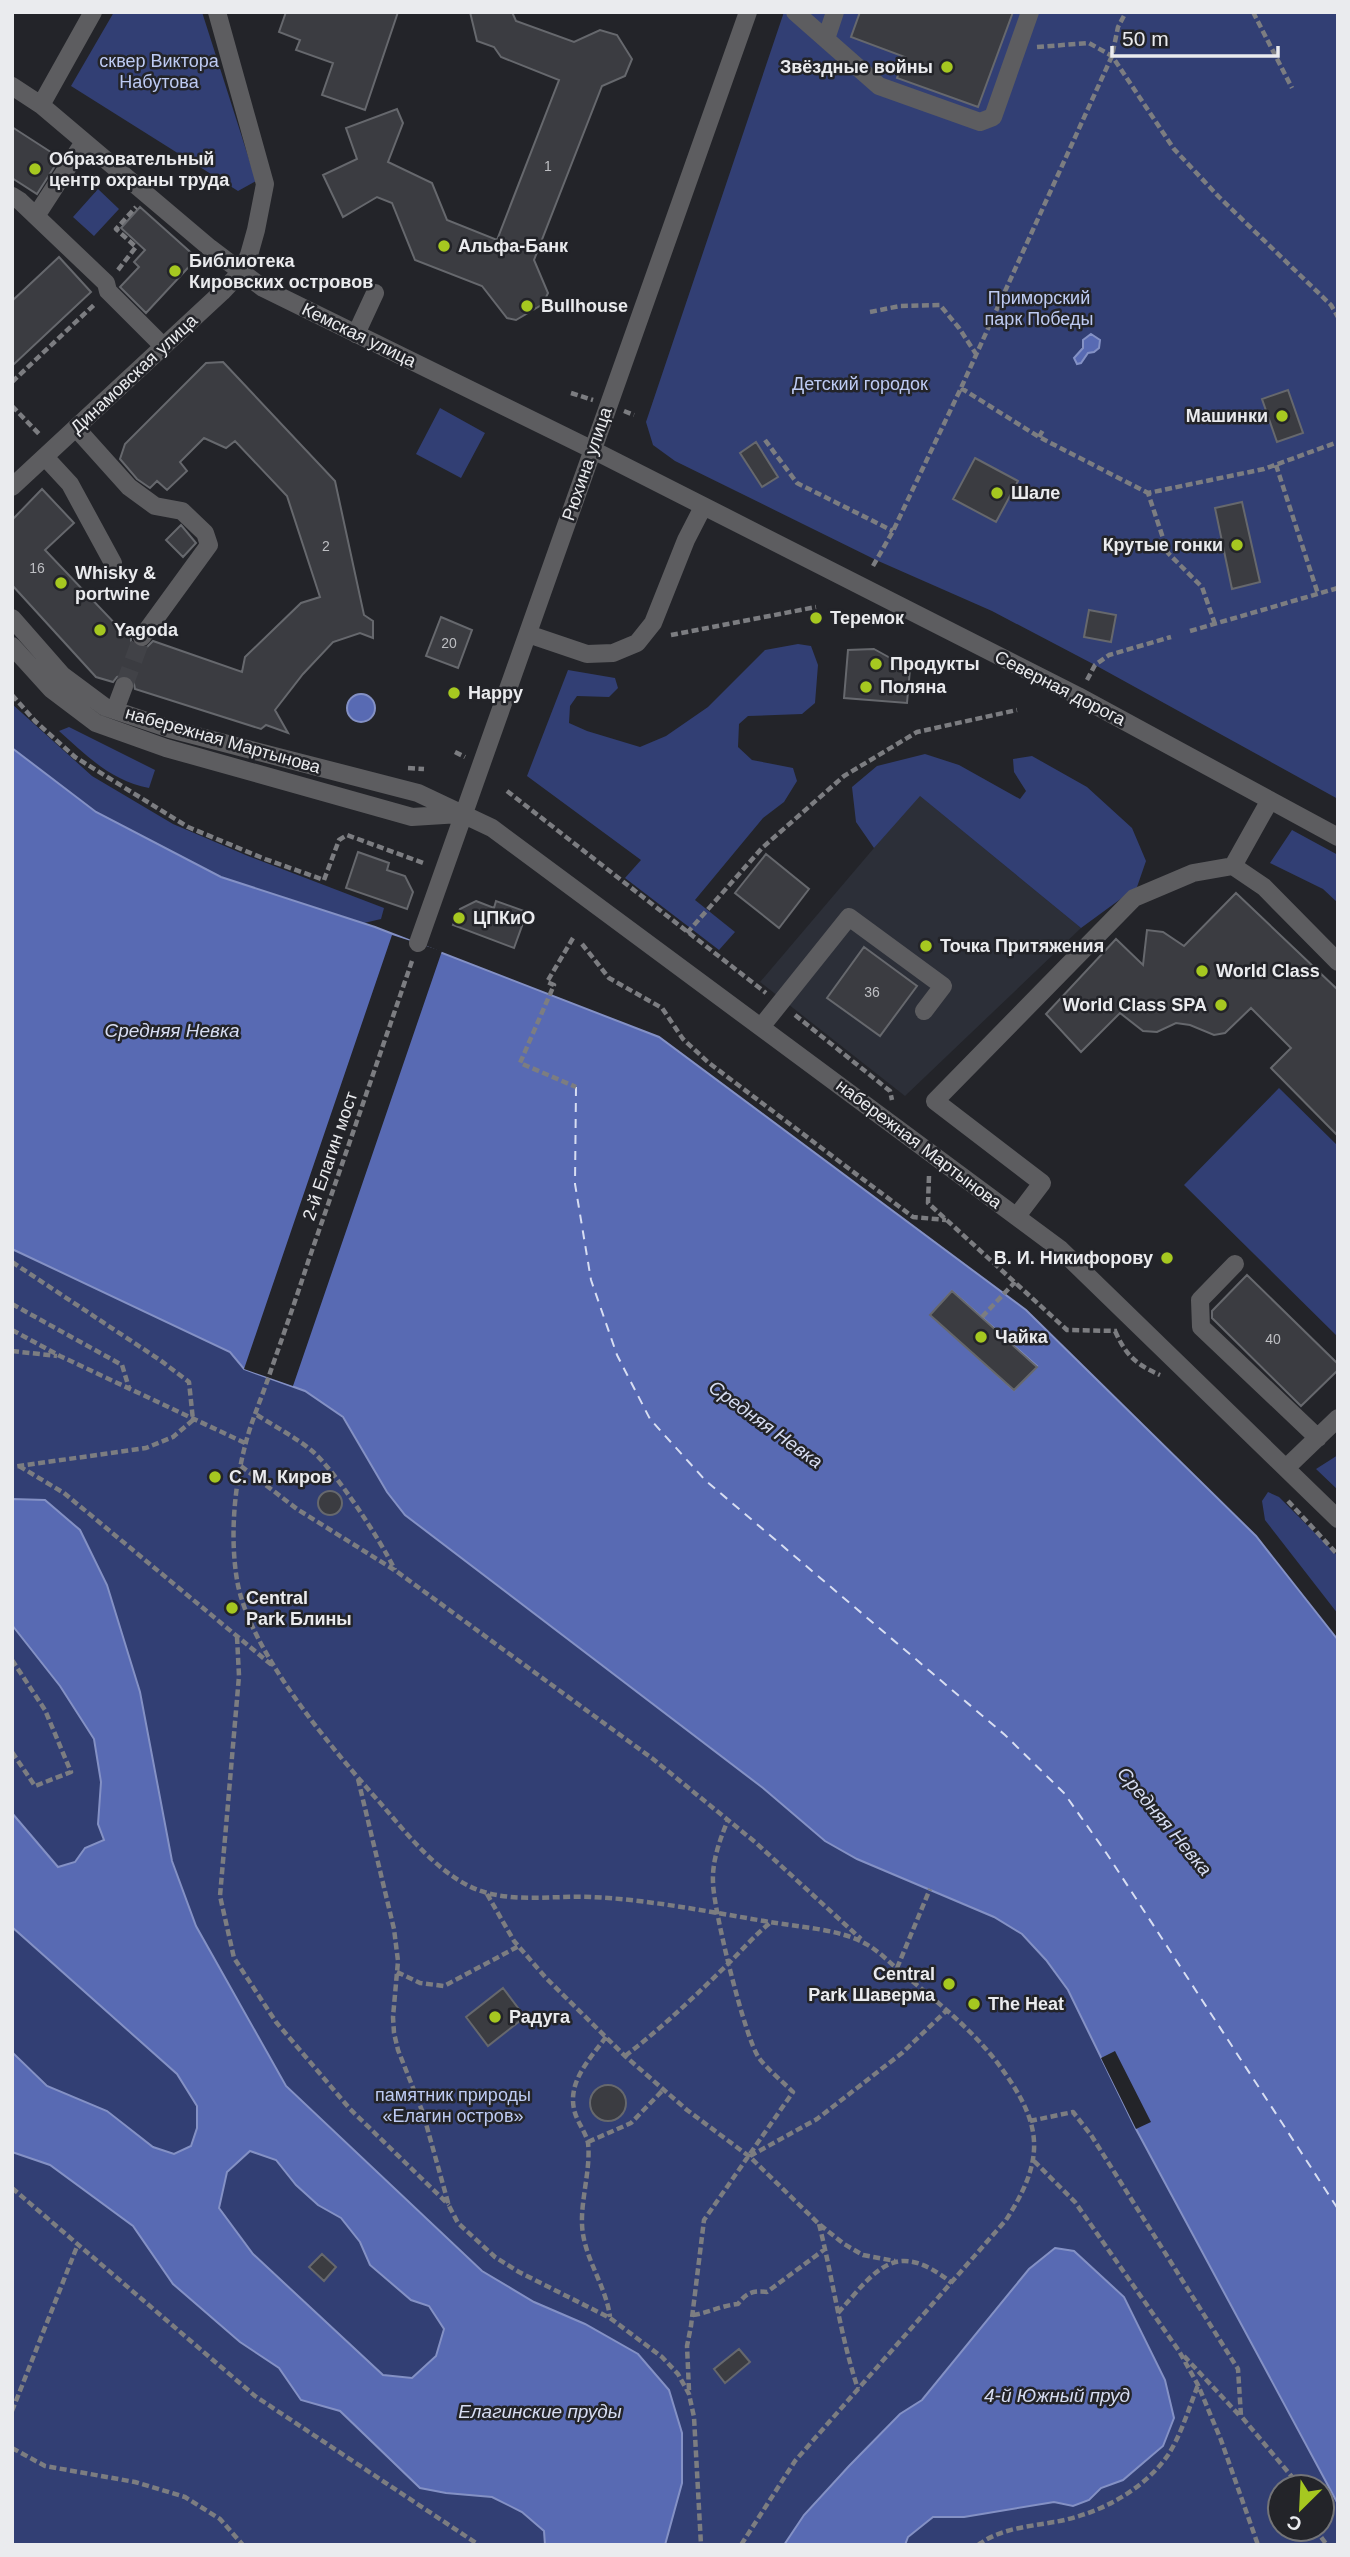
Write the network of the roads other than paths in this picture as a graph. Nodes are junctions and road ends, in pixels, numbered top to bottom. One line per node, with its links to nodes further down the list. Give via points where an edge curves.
1 (93, 12): 9 (street)
2 (217, 12): 13 (street, Динамовская улица, via 265,184 257,230)
3 (748, 12): 18 (street, Рюхина улица)
4 (795, 12): 7 (street)
5 (835, 12): 7 (street)
6 (1030, 12): 7 (street, via 993,117 979,122 879,86)
7 (826, 39)
8 (12, 86): 9 (street, Кемская улица)
9 (41, 105): 10 (street, Кемская улица)
10 (84, 142): 12 (street); 13 (street, Кемская улица)
11 (12, 196): 12 (street)
12 (36, 216): 16 (street)
13 (240, 273): 15 (street, Кемская улица); 16 (street, Динамовская улица)
14 (374, 293): 15 (street)
15 (356, 334): 18 (street, Кемская улица)
16 (163, 346): 17 (street, Динамовская улица)
17 (76, 428): 19 (street, Динамовская улица); 25 (street, via 129,487 155,506 182,511 205,533 209,545)
18 (593, 450): 21 (street, Северная дорога); 24 (street, Рюхина улица)
19 (49, 453): 20 (street, Динамовская улица); 22 (street)
20 (12, 487)
21 (703, 507): 24 (street, via 653,623 637,643 613,653 587,654); 31 (street, Северная дорога, via 1078,696)
22 (113, 563)
23 (12, 618): 28 (street, набережная Мартынова, via 62,675)
24 (528, 634): 32 (street, Рюхина улица)
25 (142, 637)
26 (12, 646): 30 (street, набережная Мартынова, via 51,689 96,723)
27 (124, 686): 28 (street)
28 (114, 710): 29 (street, набережная Мартынова)
29 (170, 729): 30 (street); 32 (street, набережная Мартынова, via 418,793)
30 (166, 748): 32 (street, набережная Мартынова, via 412,817)
31 (1270, 800): 33 (street, Северная дорога); 34 (street)
32 (464, 813): 35 (street, Рюхина улица); 38 (street, набережная Мартынова, via 492,828)
33 (1338, 837)
34 (1233, 866): 36 (street, via 1264,887); 39 (street, via 1193,873 1134,898 935,1101 1042,1183)
35 (418, 943)
36 (1338, 961)
37 (925, 1011): 38 (street, via 943,986 849,917)
38 (761, 1027): 39 (street, набережная Мартынова)
39 (1017, 1216): 43 (street, набережная Мартынова, via 1060,1249)
40 (1235, 1264): 42 (street, via 1200,1300 1201,1327)
41 (1338, 1418): 42 (street)
42 (1318, 1438): 43 (street)
43 (1286, 1468): 44 (street, набережная Мартынова)
44 (1338, 1519)

